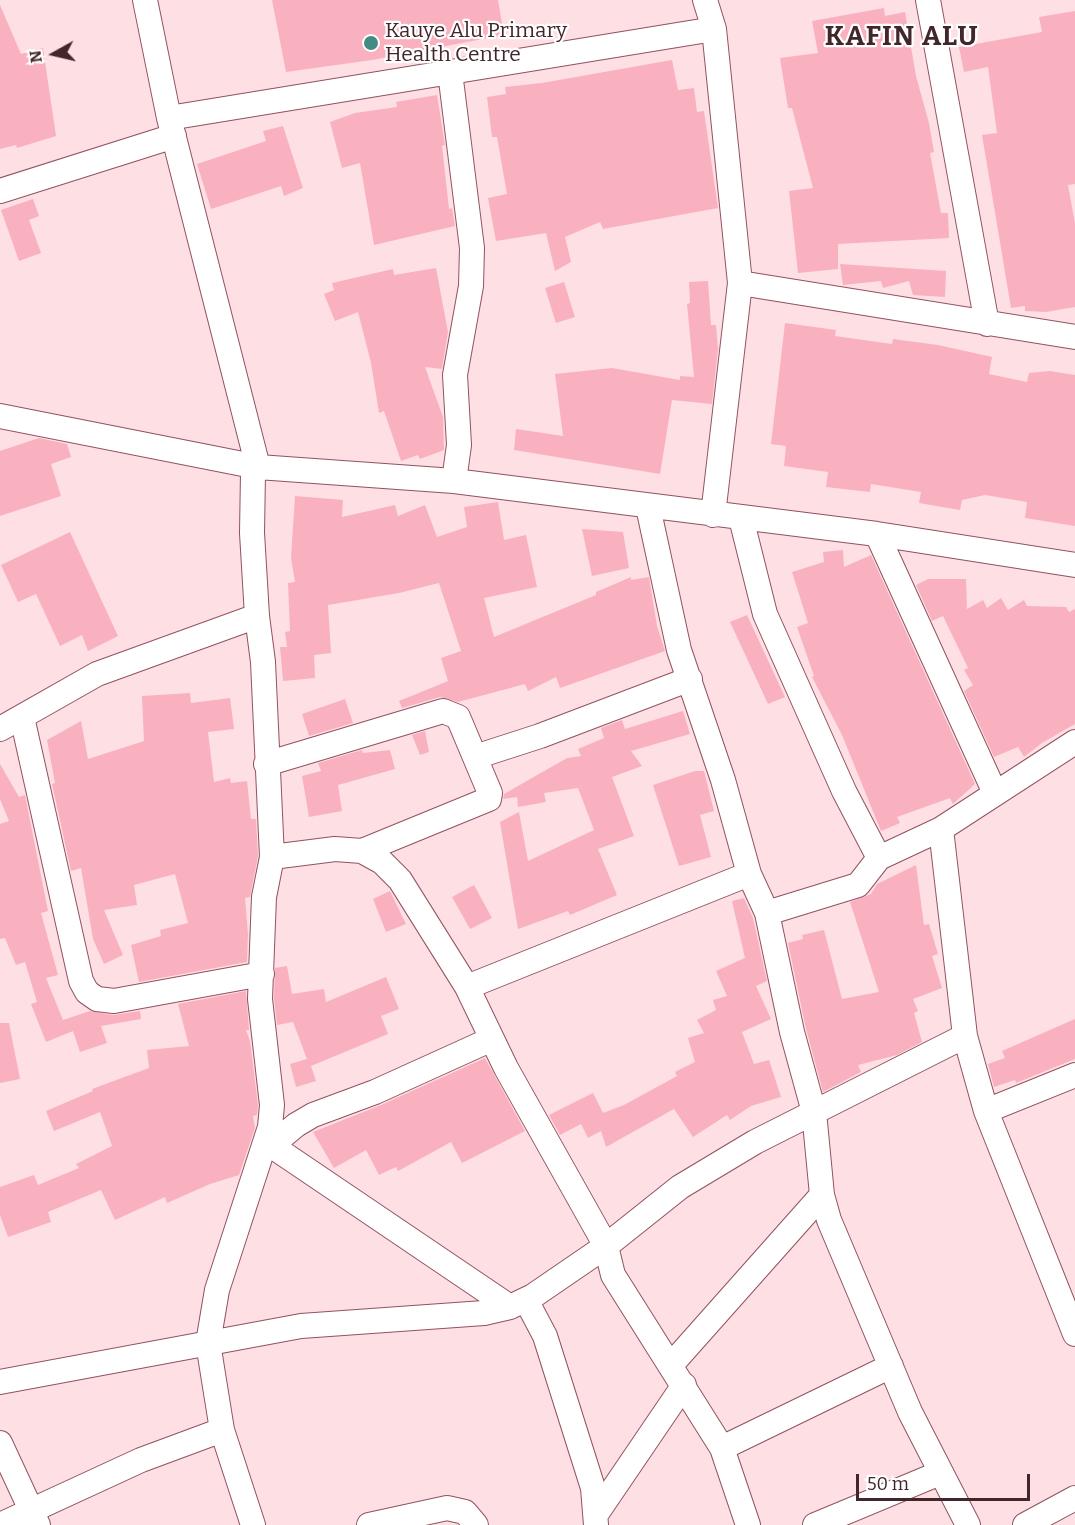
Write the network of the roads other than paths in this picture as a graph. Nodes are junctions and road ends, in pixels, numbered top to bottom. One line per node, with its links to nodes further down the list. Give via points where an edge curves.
1 (145, 0): 6 (street)
2 (705, 0): 4 (street)
3 (928, 0): 9 (street)
4 (714, 29): 5 (street); 8 (street)
5 (450, 72): 6 (street); 13 (street, via 472,248 471,286 455,375 459,445)
6 (172, 127): 7 (street); 12 (street)
7 (0, 191)
8 (740, 284): 9 (street); 15 (street)
9 (987, 324): 10 (street)
10 (1075, 336)
11 (0, 416): 12 (street)
12 (258, 467): 13 (street); 19 (street, via 253,473 252,533)
13 (454, 481): 14 (street)
14 (648, 507): 15 (street); 20 (street, via 671,621)
15 (713, 514): 16 (street)
16 (741, 518): 17 (street); 30 (street, via 765,614 829,759)
17 (877, 534): 18 (street); 26 (street)
18 (1075, 565)
19 (257, 616): 21 (street, via 97,674); 25 (street, via 264,662)
20 (690, 679): 24 (street); 31 (street)
21 (22, 717): 22 (street); 33 (street, via 81,981 87,992 97,999 114,1001)
22 (0, 729)
23 (1075, 742): 26 (street)
24 (475, 757): 25 (street, via 458,717 443,711); 28 (street, via 490,793 487,801)
25 (266, 764): 29 (street)
26 (995, 794): 27 (street)
27 (941, 829): 30 (street); 35 (street)
28 (362, 851): 29 (street, via 335,849); 34 (street, via 382,862 400,880)
29 (272, 857): 33 (street, via 264,897)
30 (879, 858): 32 (street, via 858,885)
31 (749, 874): 32 (street); 34 (street)
32 (767, 913): 39 (street, via 792,1032)
33 (262, 974): 40 (street, via 260,999 272,1105)
34 (467, 987): 36 (street)
35 (965, 1036): 38 (street); 39 (street)
36 (492, 1039): 40 (street, via 375,1092 313,1115); 42 (street)
37 (1075, 1076): 38 (street)
38 (986, 1111): 44 (street)
39 (814, 1112): 41 (street); 42 (street, via 680,1187)
40 (269, 1144): 43 (street); 45 (street, via 217,1290)
41 (822, 1195): 46 (street, via 848,1269); 47 (street)
42 (606, 1246): 43 (street); 47 (street, via 614,1275)
43 (518, 1304): 45 (street, via 484,1313 301,1326); 55 (street, via 544,1336 593,1488)
44 (1075, 1334)
45 (208, 1343): 48 (street); 49 (street)
46 (891, 1366): 51 (street); 52 (street)
47 (678, 1375): 51 (street); 55 (street)
48 (0, 1382)
49 (222, 1430): 54 (street, via 141,1460); 58 (street)
50 (0, 1443): 54 (street)
51 (722, 1448): 56 (street)
52 (940, 1473): 61 (street); 62 (street)
53 (1075, 1498): 63 (street)
54 (35, 1518): 57 (street)
55 (596, 1519)
56 (740, 1522)
57 (0, 1525)
58 (253, 1525)
59 (369, 1525): 60 (street, via 447,1508 465,1512)
60 (476, 1525)
61 (815, 1525)
62 (968, 1525)
63 (1025, 1525)

